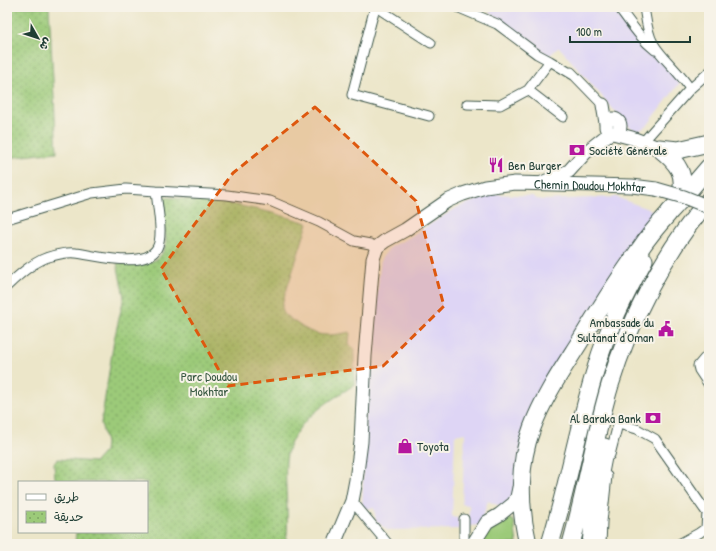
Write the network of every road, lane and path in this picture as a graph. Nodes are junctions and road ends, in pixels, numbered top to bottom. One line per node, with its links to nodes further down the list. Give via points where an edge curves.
1 (376, 7): 5 (street); 13 (street, via 352,95)
2 (457, 7): 7 (street, via 497,24 536,54)
3 (644, 7): 6 (street, via 649,32)
4 (620, 9): 6 (street, via 648,44)
5 (431, 43)
6 (661, 54): 9 (street, via 686,81)
7 (551, 57): 10 (street); 12 (street, via 575,76)
8 (709, 72): 9 (street)
9 (690, 89): 16 (street)
10 (528, 90): 11 (street, via 500,105); 14 (street)
11 (467, 104)
12 (603, 105): 15 (street)
13 (429, 116)
14 (563, 117)
15 (611, 127): 16 (street); 20 (street)
16 (637, 140): 18 (street)
17 (709, 143): 18 (highway, via 678,150)
18 (659, 148): 25 (highway, via 679,167 682,183)
19 (709, 167): 25 (highway)
20 (569, 171): 21 (street); 22 (street, via 582,178)
21 (538, 184): 22 (street, Chemin Doudou Mokhtar); 28 (street, Chemin Doudou Mokhtar, via 515,183 485,187 458,196)
22 (608, 185): 26 (street, Chemin Doudou Mokhtar, bridge, via 656,189)
23 (156, 191): 27 (street, via 92,193); 28 (street, via 227,195 270,201 319,222 354,241); 29 (street, via 160,235 156,249 146,258 128,261 74,253 52,255 29,268)
24 (709, 200): 30 (highway, via 672,250)
25 (679, 201): 33 (highway, via 639,250 557,378 532,428 526,447); 41 (highway, via 643,260 601,351)
26 (709, 207)
27 (7, 219)
28 (377, 247): 34 (street, via 366,336 361,442)
29 (7, 286)
30 (638, 313): 42 (highway, via 610,387); 43 (highway, via 607,432 596,493)
31 (709, 353): 32 (street, via 698,366)
32 (709, 385)
33 (523, 473): 39 (street, via 514,503 487,522); 40 (highway, via 521,501)
34 (352, 501): 36 (street); 37 (street)
35 (464, 519): 38 (street)
36 (334, 544)
37 (388, 544)
38 (464, 544)
39 (473, 544)
40 (528, 544)
41 (550, 544)
42 (571, 544)
43 (592, 544)
44 (601, 544): 45 (street, via 609,462 618,424 637,429 656,439 707,513 706,528)
45 (679, 544)

